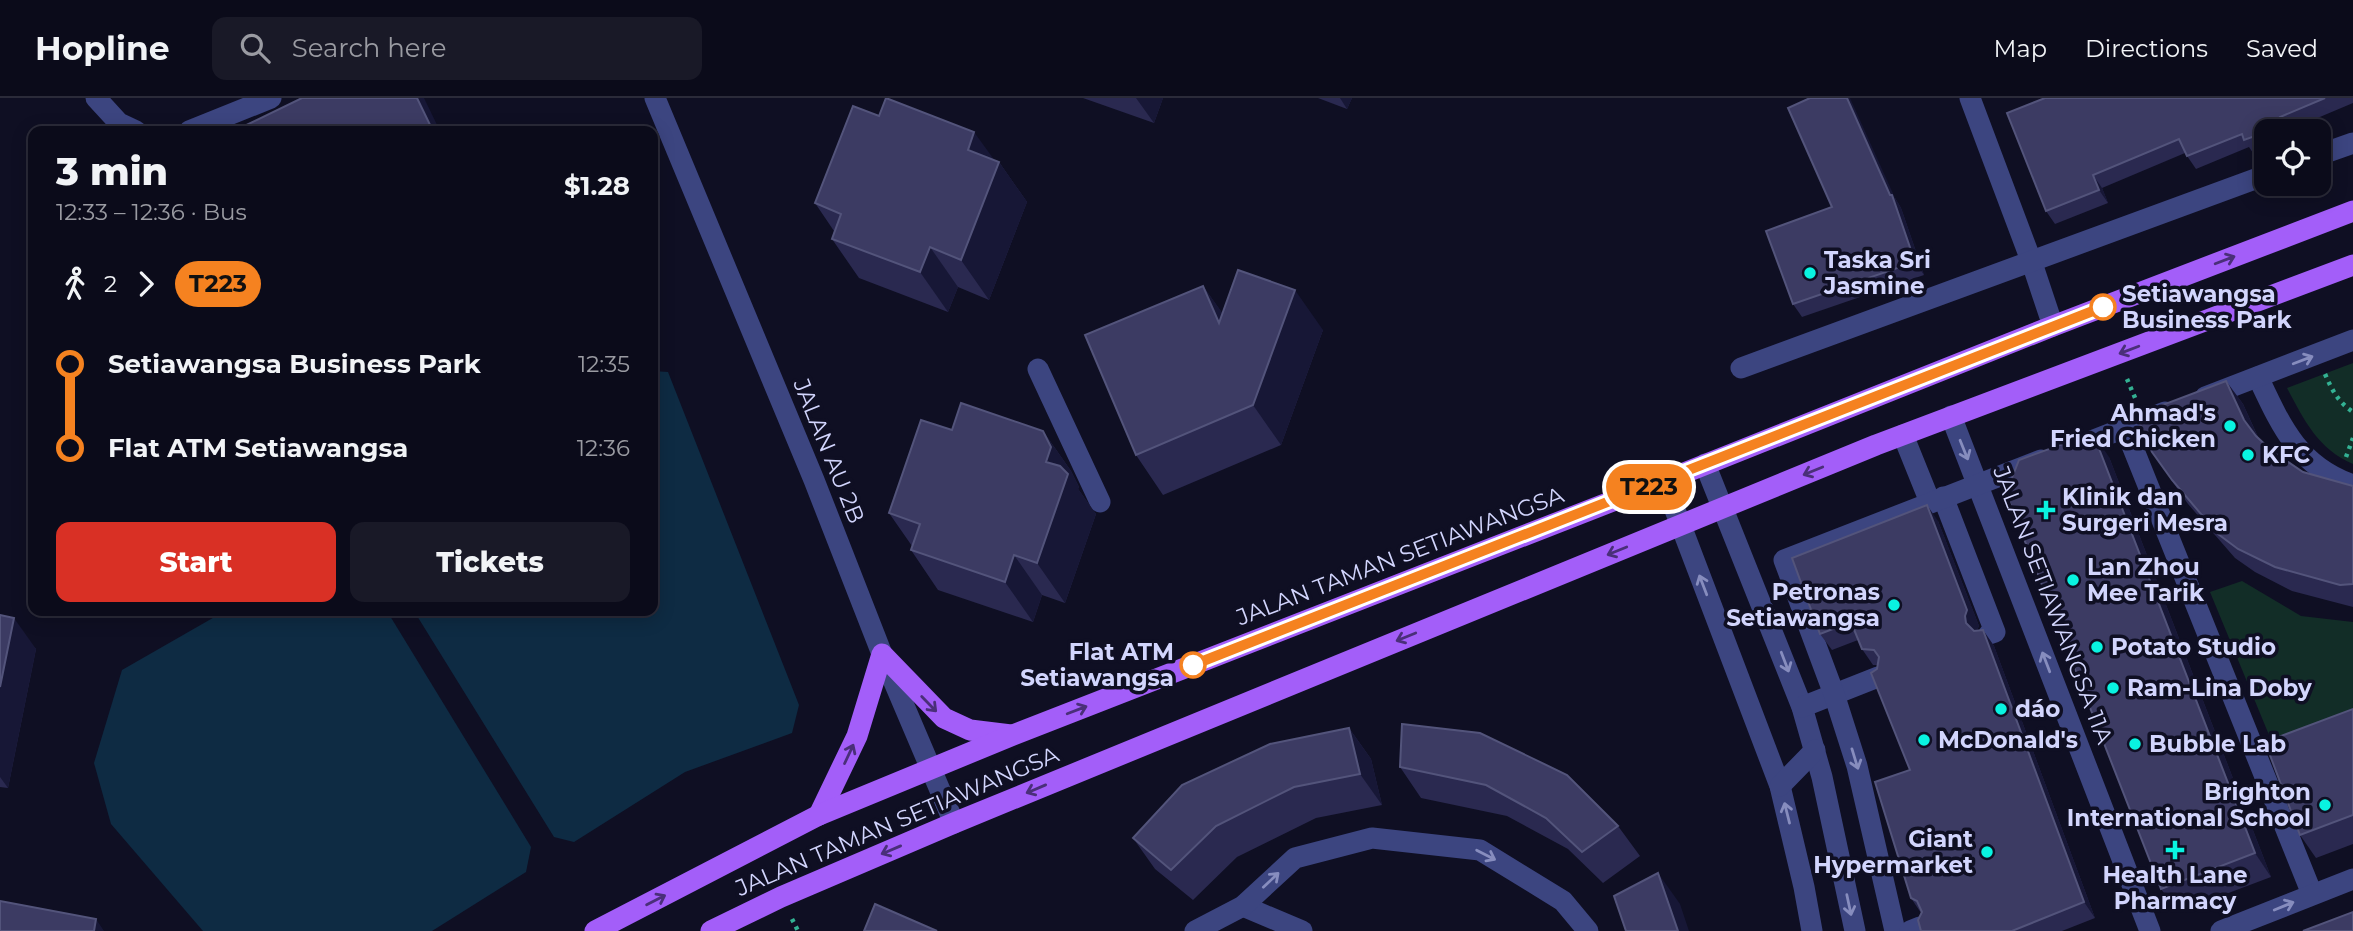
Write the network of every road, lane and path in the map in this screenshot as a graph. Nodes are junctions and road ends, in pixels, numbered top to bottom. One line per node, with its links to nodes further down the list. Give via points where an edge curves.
1 (96, 98): 5 (street)
2 (271, 98): 6 (street)
3 (655, 98): 33 (street, JALAN AU 2B)
4 (1970, 98): 11 (street)
5 (126, 126)
6 (202, 126)
7 (2353, 142): 8 (street)
8 (2331, 150)
9 (2254, 180): 11 (street)
10 (2353, 211): 13 (main road, JALAN TAMAN SETIAWANGSA, one-way to 10)
11 (2032, 263): 13 (street); 15 (street)
12 (2353, 265): 20 (main road, JALAN TAMAN SETIAWANGSA, one-way to 20)
13 (2053, 326): 24 (main road, JALAN TAMAN SETIAWANGSA)
14 (2353, 340): 18 (street, one-way to 14)
15 (1741, 368)
16 (2322, 368): 19 (path, via 2333,392)
17 (1038, 369): 29 (street)
18 (2259, 377): 21 (street); 25 (street, via 2273,411 2298,448 2340,480)
19 (2353, 412)
20 (1951, 416): 22 (main road, JALAN TAMAN SETIAWANGSA); 27 (street, JALAN SETIAWANGSA 11A, one-way to 27)
21 (2125, 428): 27 (street); 44 (street)
22 (1903, 435): 28 (street); 30 (main road, JALAN TAMAN SETIAWANGSA, one-way to 30)
23 (2353, 438): 25 (path)
24 (1705, 464): 26 (main road, JALAN TAMAN SETIAWANGSA); 30 (street)
25 (2348, 476)
26 (1664, 481): 31 (street); 37 (main road, JALAN TAMAN SETIAWANGSA, one-way to 26)
27 (1978, 484): 28 (street); 54 (street, JALAN SETIAWANGSA 11A, one-way to 27)
28 (1937, 500): 32 (street, via 1995,632); 35 (street, via 1784,560)
29 (1100, 502)
30 (1723, 508): 31 (main road, JALAN TAMAN SETIAWANGSA); 36 (street, one-way to 36)
31 (1680, 525): 40 (street, one-way to 31); 42 (main road, JALAN TAMAN SETIAWANGSA, one-way to 42)
32 (1989, 634)
33 (882, 654): 37 (main road, one-way to 37, via 944,719 971,730); 39 (street, JALAN AU 2B); 41 (main road, one-way to 33, via 857,736)
34 (1878, 677): 35 (street)
35 (1834, 694): 36 (street); 53 (street, one-way to 53, via 1857,766)
36 (1802, 707): 38 (street)
37 (1013, 735): 39 (main road, JALAN TAMAN SETIAWANGSA)
38 (1815, 750): 40 (street); 52 (street, one-way to 52)
39 (931, 769): 41 (main road, JALAN TAMAN SETIAWANGSA); 42 (street, JALAN AU 2B)
40 (1780, 786): 51 (street, one-way to 40)
41 (819, 815): 46 (main road, JALAN TAMAN SETIAWANGSA, one-way to 41)
42 (954, 823): 47 (main road, JALAN TAMAN SETIAWANGSA, one-way to 47)
43 (2353, 878): 44 (street)
44 (2312, 894): 55 (street, one-way to 44)
45 (1243, 906): 48 (street); 49 (street); 50 (street, one-way to 50, via 1295,858 1372,838 1480,850 1563,901)
46 (595, 931)
47 (711, 931)
48 (1195, 931)
49 (1302, 931)
50 (1588, 931)
51 (1812, 931)
52 (1855, 931)
53 (1895, 931)
54 (2150, 931)
55 (2221, 931)

